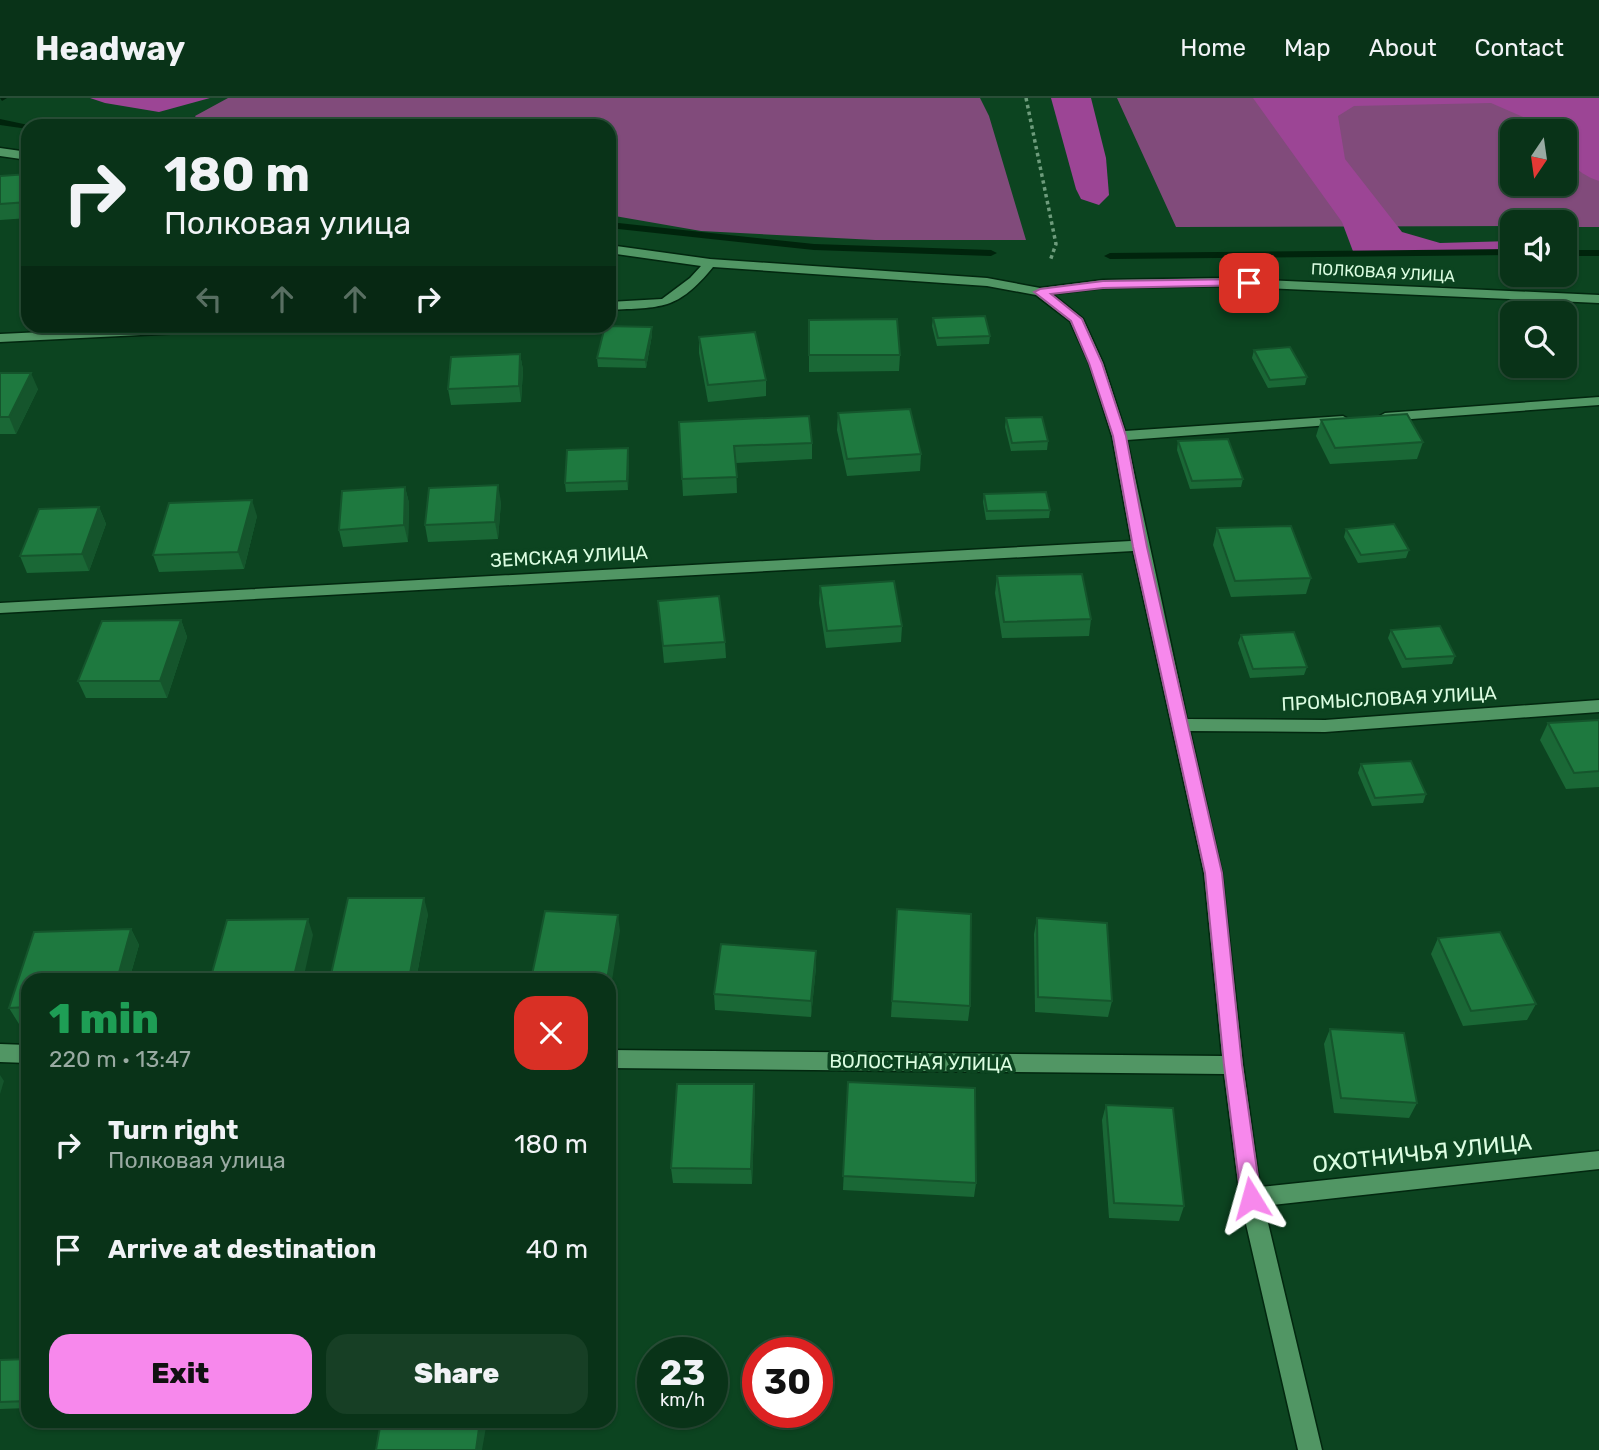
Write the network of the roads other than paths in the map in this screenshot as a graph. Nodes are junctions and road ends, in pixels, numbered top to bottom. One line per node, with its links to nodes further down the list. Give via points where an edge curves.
1 (0, 152): 2 (street)
2 (21, 155)
3 (616, 250): 4 (street)
4 (710, 263): 5 (street, via 987,282); 7 (street, via 666,303)
5 (1040, 292): 6 (street, ПОЛКОВАЯ УЛИЦА, via 1103,284 1222,282); 11 (street, via 1076,319 1096,363)
6 (1599, 299)
7 (616, 306)
8 (100, 333): 9 (street)
9 (0, 338)
10 (1599, 401): 11 (street)
11 (1119, 436): 12 (street)
12 (1140, 547): 13 (street, ЗЕМСКАЯ УЛИЦА); 15 (street)
13 (0, 608)
14 (1599, 706): 15 (street, ПРОМЫСЛОВАЯ УЛИЦА, via 1325,726)
15 (1180, 725): 19 (street, via 1213,873)
16 (0, 1053): 17 (street)
17 (21, 1054)
18 (616, 1059): 19 (street, ВОЛОСТНАЯ УЛИЦА)
19 (1233, 1065): 21 (street)
20 (1599, 1160): 21 (street, ОХОТНИЧЬЯ УЛИЦА)
21 (1251, 1198): 22 (street)
22 (1310, 1450)

